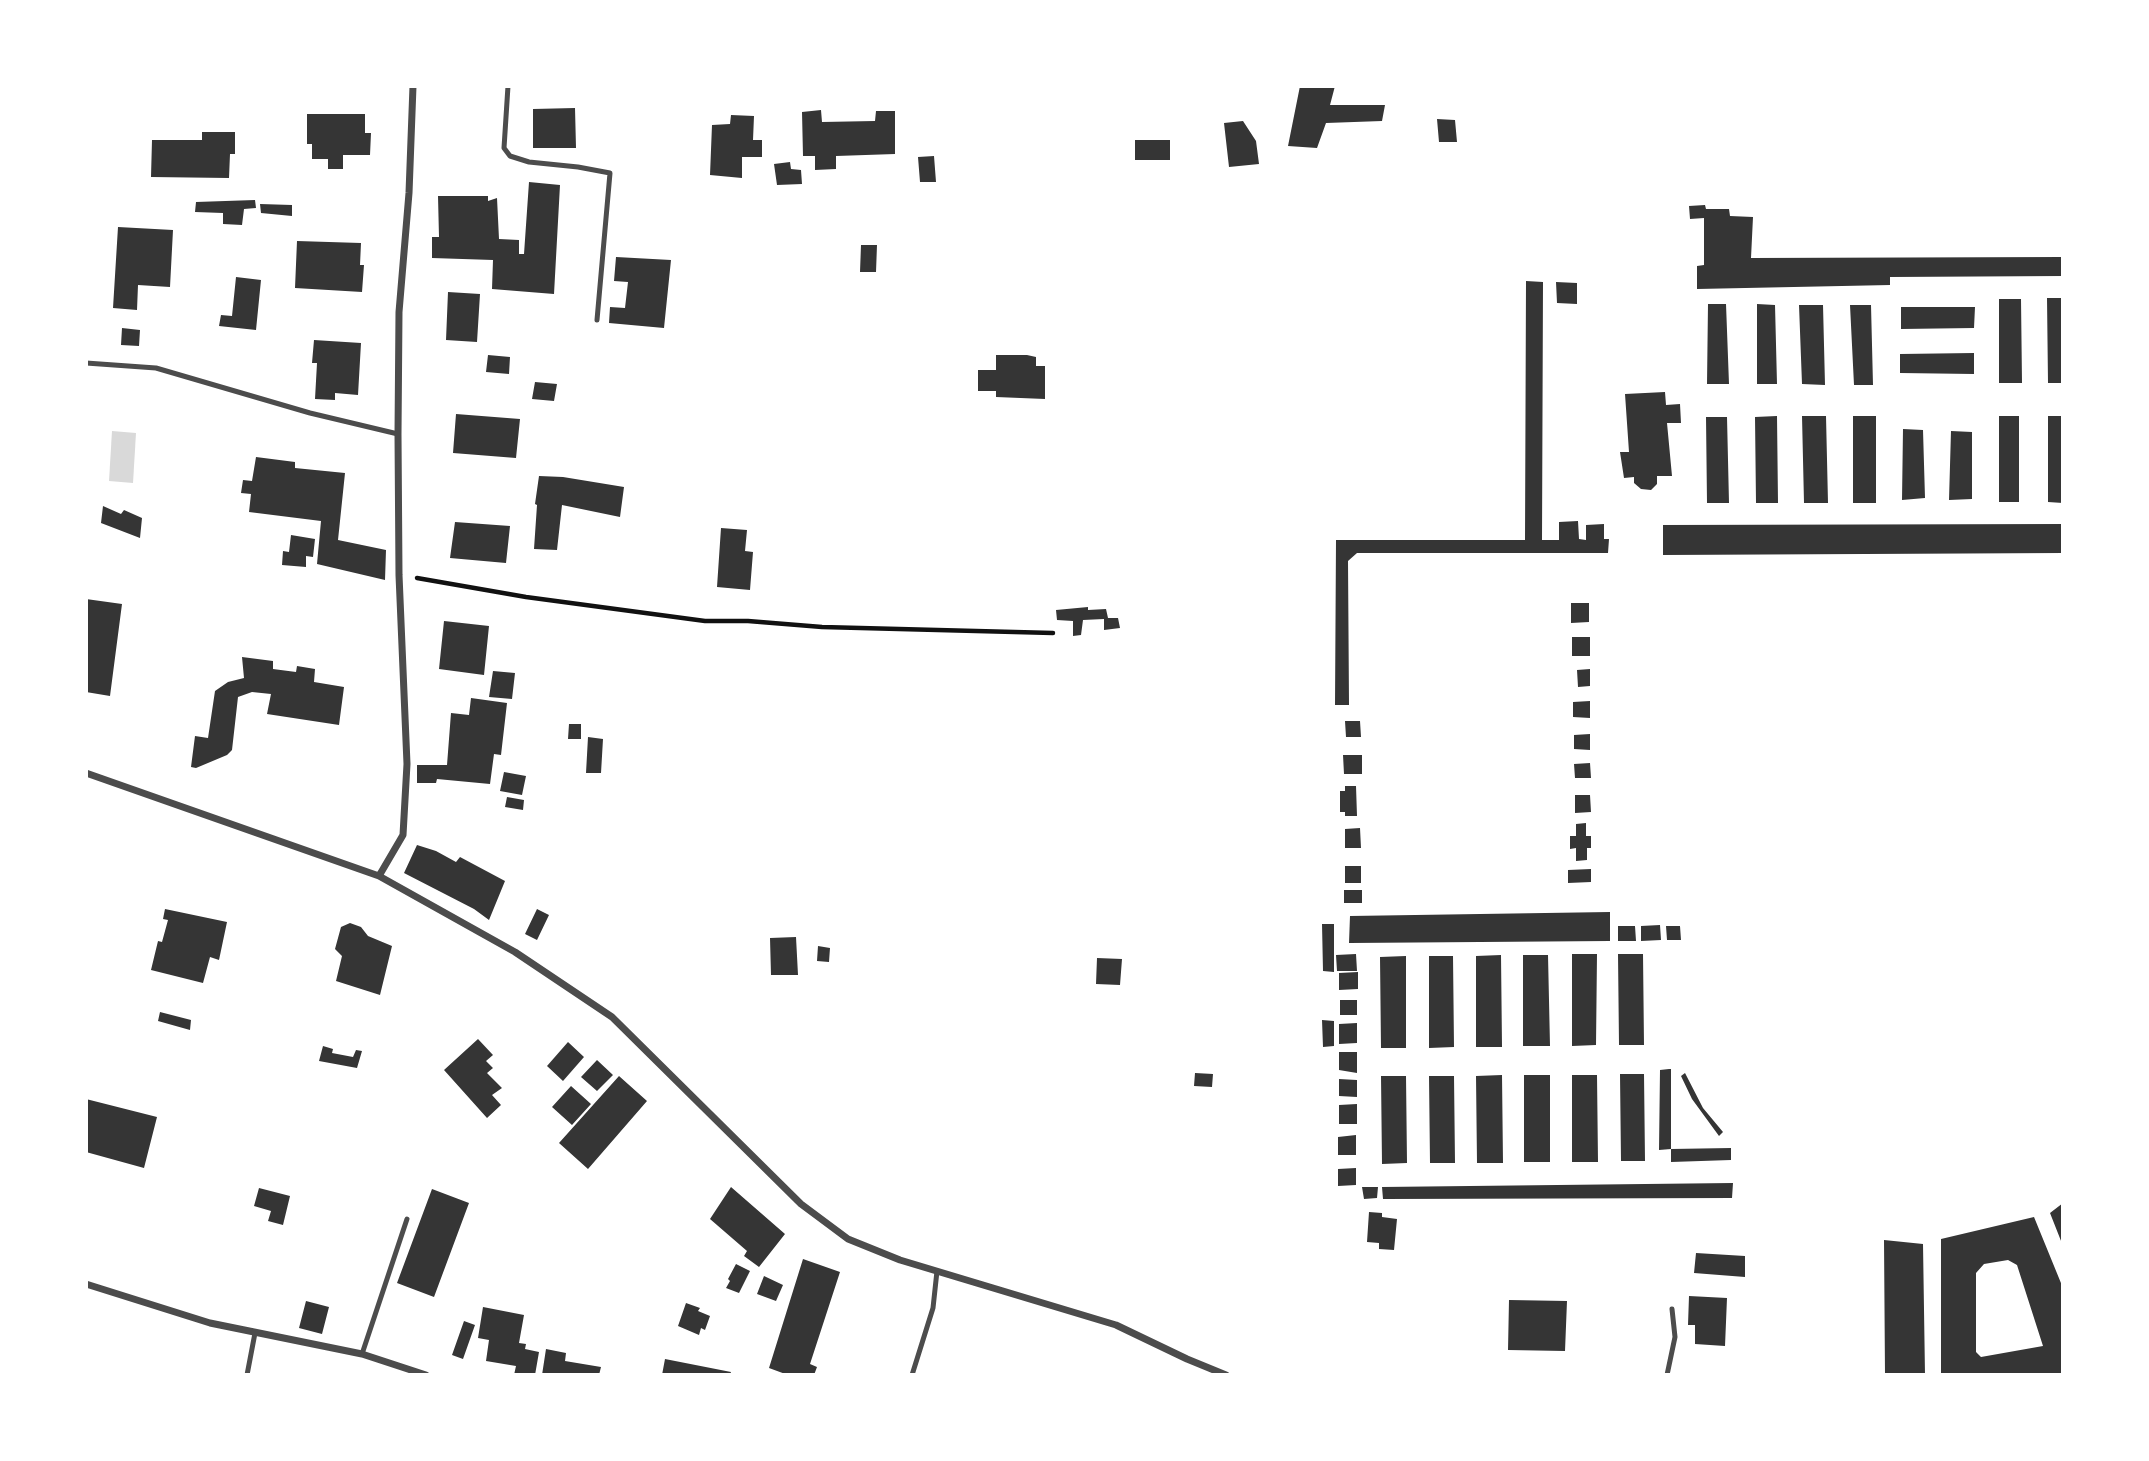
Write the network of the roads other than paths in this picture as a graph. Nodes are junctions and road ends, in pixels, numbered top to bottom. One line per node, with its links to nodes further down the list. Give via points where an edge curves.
1 (413, 86): 5 (street, via 399,312)
2 (508, 86): 3 (lane, via 505,148 510,156 610,173)
3 (597, 320)
4 (86, 363): 5 (lane, via 156,368)
5 (398, 434): 7 (street, via 407,764 403,835)
6 (86, 773): 7 (street)
7 (379, 876): 9 (street, via 515,952 612,1017 801,1204 848,1239)
8 (407, 1219): 13 (lane)
9 (937, 1271): 16 (lane, via 933,1308); 17 (street, via 1116,1325)
10 (86, 1284): 12 (street, via 210,1324)
11 (1672, 1309): 18 (lane, via 1675,1338)
12 (255, 1332): 13 (street); 14 (lane)
13 (362, 1354): 15 (street)
14 (247, 1375)
15 (426, 1375)
16 (912, 1375)
17 (1226, 1375)
18 (1667, 1375)

